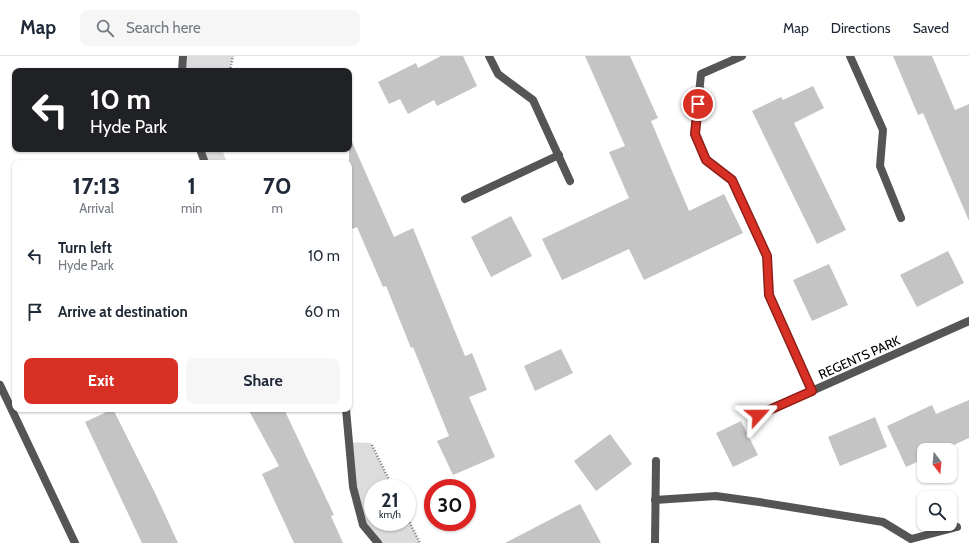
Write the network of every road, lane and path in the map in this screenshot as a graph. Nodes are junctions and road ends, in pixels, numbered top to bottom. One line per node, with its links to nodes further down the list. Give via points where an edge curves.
1 (183, 56): 6 (street)
2 (233, 56): 7 (path)
3 (489, 56): 8 (street, via 498,74 533,100)
4 (742, 56): 14 (street, via 701,74 695,134 706,160 732,180 767,256 769,295)
5 (850, 56): 11 (street, via 883,130 880,166)
6 (182, 68)
7 (231, 68)
8 (559, 155): 9 (street); 10 (street)
9 (570, 181)
10 (465, 199)
11 (901, 218)
12 (969, 321): 14 (street, REGENTS PARK)
13 (0, 385): 15 (street)
14 (812, 391): 18 (street, REGENTS PARK)
15 (12, 411)
16 (13, 412): 25 (street)
17 (346, 412): 19 (street)
18 (758, 415)
19 (349, 442): 21 (path, via 371,443); 26 (street, via 353,487 363,525)
20 (656, 461): 22 (street)
21 (389, 479)
22 (655, 500): 24 (street, via 716,496 759,502 883,522 911,540); 28 (street)
23 (414, 531): 27 (path)
24 (943, 531)
25 (74, 543)
26 (378, 543)
27 (420, 543)
28 (656, 543)

